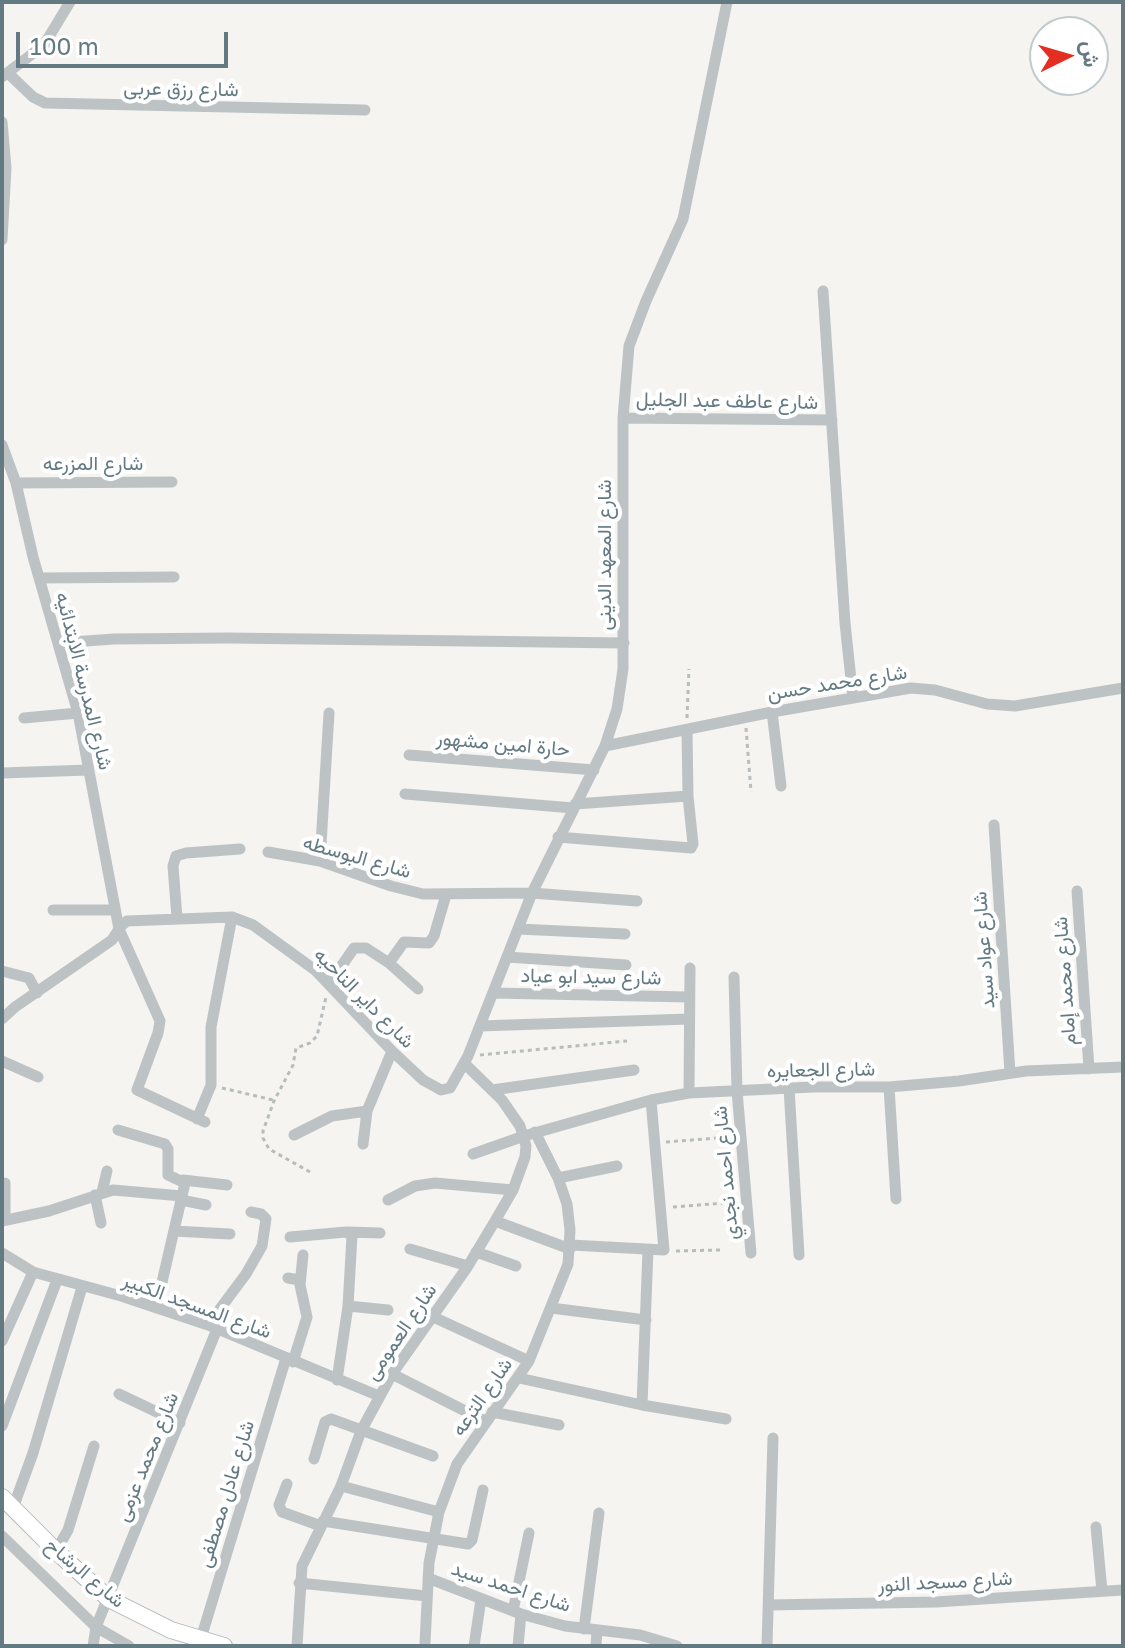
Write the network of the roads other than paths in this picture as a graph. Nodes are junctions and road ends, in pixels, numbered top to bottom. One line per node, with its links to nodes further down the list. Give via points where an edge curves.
1 (70, 2): 3 (street, via 44,45)
2 (727, 2): 8 (street, شارع المعهد الدينى, via 683,219 629,346)
3 (5, 75): 4 (street, شارع رزق عربى, via 45,103)
4 (365, 110)
5 (2, 122): 6 (street)
6 (2, 240)
7 (823, 291): 9 (street)
8 (623, 418): 9 (street, شارع عاطف عبد الجليل); 16 (street, شارع المعهد الدينى)
9 (832, 420): 18 (street)
10 (2, 445): 12 (street, شارع المدرسة الابتدائيه)
11 (172, 482): 12 (street, شارع المزرعه)
12 (16, 483): 14 (street, شارع المدرسة الابتدائيه)
13 (174, 577): 14 (street)
14 (39, 578): 15 (street, شارع المدرسة الابتدائيه)
15 (58, 643): 16 (street, via 228,638); 20 (street, شارع المدرسة الابتدائيه)
16 (624, 643): 24 (street, شارع المعهد الدينى, via 621,689)
17 (1123, 688): 18 (street, شارع محمد حسن, via 1015,706 924,688)
18 (853, 698): 19 (street, شارع محمد حسن)
19 (772, 712): 23 (street, شارع محمد حسن); 29 (street)
20 (78, 713): 22 (street); 26 (street, شارع المدرسة الابتدائيه)
21 (329, 713): 37 (street)
22 (24, 718)
23 (687, 731): 24 (street, شارع محمد حسن); 31 (street)
24 (605, 746): 27 (street, شارع المعهد الدينى)
25 (409, 755): 27 (street, حارة امين مشهور)
26 (89, 770): 28 (street); 43 (street, شارع المدرسة الابتدائيه)
27 (594, 770): 32 (street, شارع المعهد الدينى)
28 (2, 773)
29 (781, 786)
30 (405, 794): 32 (street)
31 (688, 796): 32 (street); 34 (street, via 691,848)
32 (574, 806): 34 (street, شارع المعهد الدينى)
33 (994, 825): 69 (street, شارع عواد سيد)
34 (558, 837): 39 (street, شارع المعهد الدينى)
35 (240, 849): 45 (street, via 176,856)
36 (268, 852): 37 (street, شارع البوسطه)
37 (320, 861): 40 (street, شارع البوسطه, via 407,891)
38 (1077, 891): 67 (street, شارع محمد إمام)
39 (532, 893): 40 (street, شارع البوسطه); 41 (street, شارع البوسطه); 47 (street, شارع المعهد الدينى)
40 (446, 895): 50 (street, via 432,940 404,942)
41 (637, 901)
42 (53, 910): 43 (street)
43 (114, 910): 46 (street, شارع المدرسة الابتدائيه)
44 (232, 917): 45 (street, شارع داير الناحيه); 46 (street, شارع المدرسة الابتدائيه, via 211,1027 211,1085 201,1120 137,1090 160,1021); 55 (street, شارع داير الناحيه, via 262,931)
45 (177, 918): 46 (street, شارع داير الناحيه, via 127,921)
46 (119, 929): 57 (street, شارع داير الناحيه, via 112,940)
47 (518, 929): 48 (street); 49 (street, شارع المعهد الدينى)
48 (625, 934)
49 (507, 957): 51 (street); 58 (street, شارع المعهد الدينى)
50 (389, 963): 55 (street, via 358,946); 56 (street)
51 (626, 965)
52 (690, 968): 59 (street)
53 (2, 971): 57 (street, via 29,978)
54 (734, 977): 75 (street, شارع احمد نجدي)
55 (330, 986): 63 (street, شارع داير الناحيه)
56 (418, 989)
57 (37, 993): 60 (street, شارع داير الناحيه)
58 (493, 993): 59 (street, شارع سيد ابو عياد); 62 (street, شارع المعهد الدينى)
59 (689, 997): 61 (street)
60 (2, 1019)
61 (689, 1019): 62 (street); 76 (street)
62 (480, 1026): 64 (street, شارع المعهد الدينى)
63 (392, 1051): 72 (street, شارع داير الناحيه, via 423,1080 441,1090); 78 (street)
64 (466, 1059): 72 (street, شارع المعهد الدينى); 74 (street)
65 (2, 1061): 70 (street)
66 (1123, 1067): 67 (street, شارع الجعايره)
67 (1089, 1069): 69 (street, شارع الجعايره)
68 (634, 1070): 74 (street)
69 (1010, 1073): 71 (street, شارع الجعايره)
70 (38, 1077)
71 (889, 1087): 73 (street, شارع الجعايره); 93 (street)
72 (450, 1088)
73 (789, 1088): 75 (street, شارع الجعايره); 112 (street)
74 (492, 1090): 80 (street)
75 (737, 1091): 76 (street, شارع الجعايره); 110 (street, شارع احمد نجدي)
76 (689, 1093): 77 (street, شارع الجعايره)
77 (651, 1100): 80 (street, شارع الجعايره); 107 (street, via 664,1250)
78 (367, 1111): 81 (street, via 321,1120); 82 (street)
79 (118, 1130): 87 (street, via 165,1144 168,1175)
80 (530, 1134): 83 (street, شارع الجعايره); 86 (street, شارع الترعه); 90 (street, شارع العمومى)
81 (294, 1135)
82 (363, 1144)
83 (473, 1154)
84 (617, 1166): 86 (street)
85 (107, 1171): 91 (street)
86 (558, 1178): 105 (street, شارع الترعه, via 567,1204)
87 (183, 1180): 89 (street); 92 (street)
88 (5, 1183): 97 (street)
89 (227, 1185)
90 (513, 1190): 94 (street, via 425,1184); 98 (street, شارع العمومى)
91 (98, 1194): 92 (street, via 122,1189); 97 (street); 99 (street)
92 (182, 1198): 95 (street); 100 (street)
93 (896, 1199)
94 (388, 1200)
95 (206, 1205)
96 (251, 1212): 124 (street, شارع محمد عزمى, via 266,1219 262,1246)
97 (3, 1220)
98 (495, 1221): 105 (street); 108 (street, شارع العمومى)
99 (101, 1223)
100 (174, 1231): 103 (street); 119 (street)
101 (348, 1232): 102 (street); 104 (street); 118 (street)
102 (380, 1233)
103 (230, 1234)
104 (290, 1237)
105 (570, 1247): 107 (street); 120 (street, شارع الترعه)
106 (410, 1249): 113 (street)
107 (648, 1250): 123 (street)
108 (476, 1252): 113 (street, شارع العمومى); 114 (street)
109 (2, 1253): 115 (street, شارع المسجد الكبير)
110 (751, 1253)
111 (303, 1255): 126 (street, شارع عادل مصطفى, via 294,1279 307,1317)
112 (799, 1255)
113 (468, 1266): 122 (street, شارع العمومى)
114 (516, 1266)
115 (33, 1272): 116 (street, شارع المسجد الكبير); 125 (street)
116 (57, 1280): 117 (street, شارع المسجد الكبير); 138 (street)
117 (82, 1287): 119 (street, شارع المسجد الكبير); 147 (street, via 33,1453)
118 (348, 1306): 121 (street); 130 (street)
119 (156, 1308): 124 (street, شارع المسجد الكبير)
120 (551, 1308): 123 (street); 127 (street, شارع الترعه)
121 (388, 1310)
122 (431, 1316): 127 (street); 128 (street, شارع العمومى)
123 (646, 1320): 133 (street)
124 (212, 1327): 126 (street, شارع المسجد الكبير); 136 (street, شارع محمد عزمى)
125 (2, 1341)
126 (289, 1360): 130 (street, شارع المسجد الكبير); 168 (street, شارع عادل مصطفى)
127 (529, 1361): 129 (street, شارع الترعه)
128 (392, 1374): 132 (street, شارع العمومى); 134 (street)
129 (519, 1378): 133 (street); 134 (street, شارع الترعه)
130 (337, 1380): 132 (street, شارع المسجد الكبير)
131 (119, 1394): 136 (street)
132 (379, 1396): 139 (street, شارع العمومى)
133 (642, 1405): 135 (street)
134 (488, 1416): 137 (street); 148 (street, شارع الترعه, via 457,1464)
135 (726, 1419)
136 (180, 1423): 161 (street, شارع محمد عزمى)
137 (559, 1425)
138 (2, 1426)
139 (361, 1431): 142 (street); 143 (street, via 328,1419); 145 (street, شارع العمومى)
140 (773, 1438): 163 (street)
141 (94, 1446): 155 (street, via 68,1530)
142 (433, 1456)
143 (314, 1459)
144 (287, 1484): 150 (street, via 279,1505 282,1512)
145 (341, 1486): 148 (street); 150 (street, شارع العمومى)
146 (483, 1490): 154 (street, via 471,1542)
147 (8, 1503): 155 (main road, شارع الرشاح)
148 (439, 1512): 154 (street, شارع الترعه)
149 (599, 1513): 166 (street)
150 (322, 1523): 154 (street); 157 (street, شارع العمومى)
151 (1096, 1527): 159 (street)
152 (529, 1533): 164 (street)
153 (2, 1536): 165 (street, شارع الرشاح)
154 (433, 1540): 156 (street, شارع الترعه)
155 (56, 1551): 161 (main road, شارع الرشاح)
156 (428, 1578): 160 (street, شارع الترعه); 162 (street, شارع احمد سيد)
157 (299, 1583): 160 (street); 173 (street, شارع العمومى)
158 (1123, 1590): 159 (street, شارع مسجد النور)
159 (1102, 1591): 163 (street, شارع مسجد النور, via 936,1602)
160 (427, 1596): 169 (street, شارع الترعه)
161 (109, 1599): 165 (street, شارع محمد عزمى); 168 (main road, شارع الرشاح)
162 (481, 1599): 164 (street, شارع احمد سيد); 174 (street)
163 (769, 1605): 178 (street)
164 (517, 1613): 166 (street, شارع احمد سيد); 175 (street)
165 (96, 1627): 170 (street, شارع محمد عزمى); 171 (street, شارع الرشاح)
166 (584, 1629): 167 (street, شارع احمد سيد)
167 (597, 1630): 176 (street); 177 (street, شارع احمد سيد)
168 (199, 1643): 172 (main road, شارع الرشاح)
169 (425, 1643)
170 (93, 1646)
171 (129, 1646)
172 (224, 1646)
173 (297, 1646)
174 (474, 1646)
175 (518, 1646)
176 (596, 1646)
177 (677, 1646)
178 (767, 1646)

